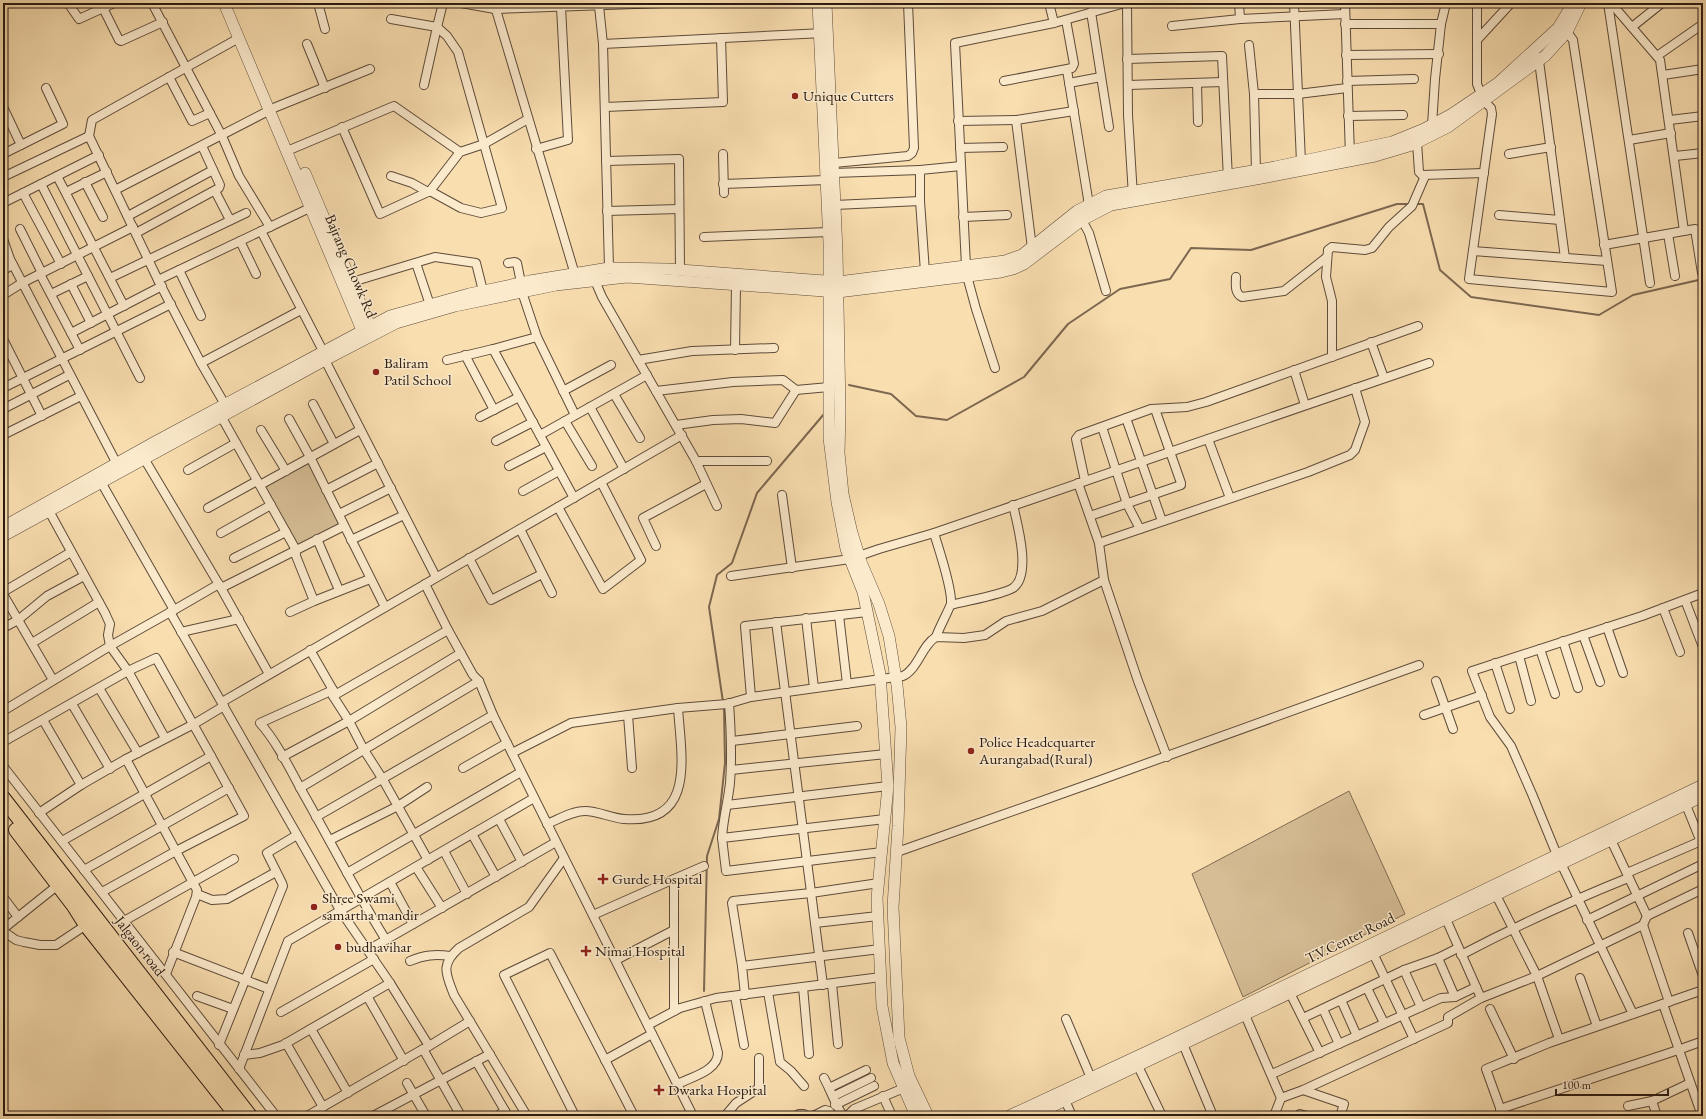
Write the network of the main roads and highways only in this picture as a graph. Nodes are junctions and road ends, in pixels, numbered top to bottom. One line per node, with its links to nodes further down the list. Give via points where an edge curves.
1 (3, 798): 4 (highway, Jalgaon road)
2 (3, 812): 3 (highway, Jalgaon road, via 86,925)
3 (237, 1116)
4 (250, 1116)

